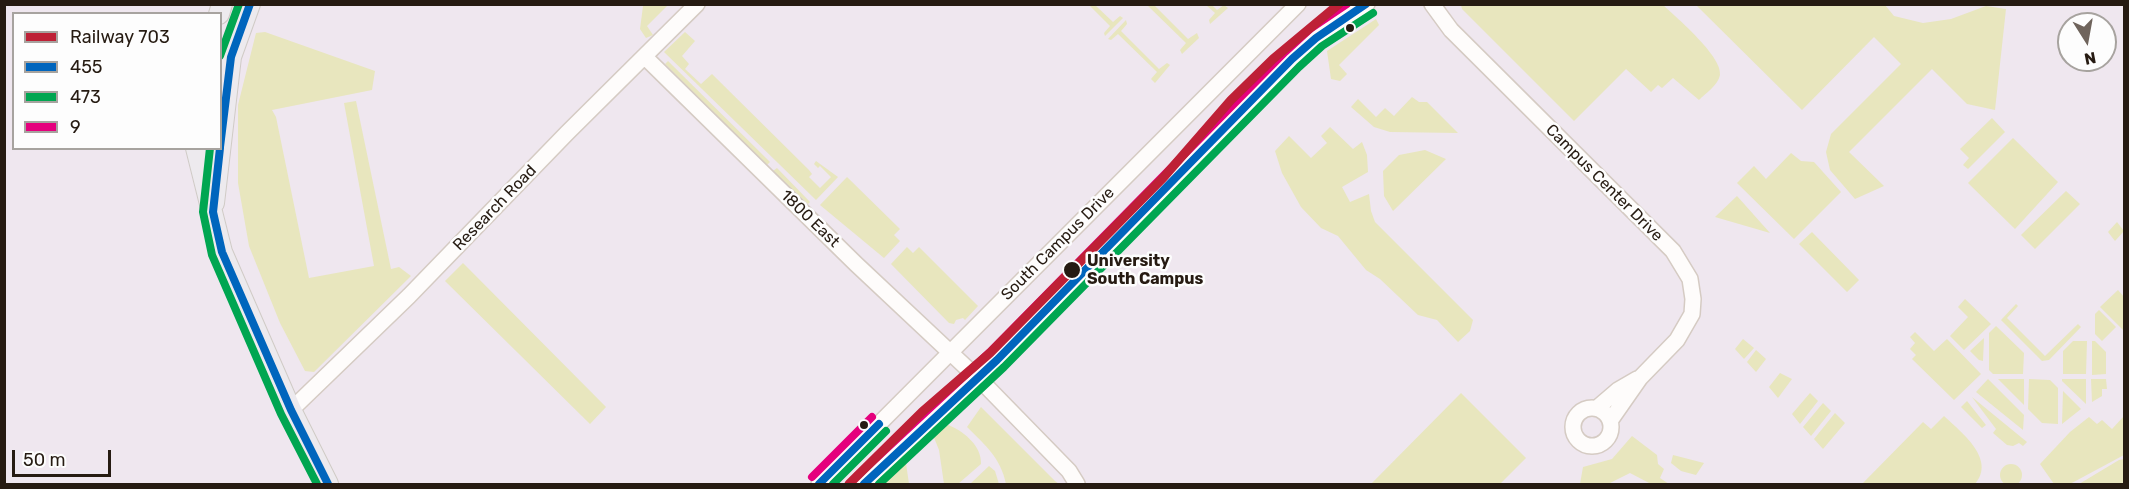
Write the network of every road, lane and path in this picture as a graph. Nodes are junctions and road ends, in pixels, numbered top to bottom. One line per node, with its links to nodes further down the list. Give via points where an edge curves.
1 (250, 4): 7 (main road, via 231,57)
2 (697, 4): 6 (street, Research Road)
3 (1298, 4): 11 (street, South Campus Drive)
4 (1367, 4): 12 (street, via 1292,59)
5 (1432, 4): 13 (street, Campus Center Drive, via 1452,30 1673,251 1687,271 1694,299 1689,323)
6 (646, 58): 11 (street, 1800 East); 15 (street, Research Road)
7 (222, 134)
8 (196, 150): 10 (main road)
9 (220, 150): 10 (main road)
10 (213, 212): 15 (main road, via 222,252)
11 (951, 352): 12 (street, 1800 East); 18 (street, South Campus Drive)
12 (977, 378): 19 (street); 20 (street, via 1069,471)
13 (1640, 378): 14 (street, Campus Center Drive); 16 (street, Campus Center Drive)
14 (1597, 408): 16 (street); 16 (street, Campus Center Drive, via 1583,410 1575,417 1574,436 1590,447 1600,445 1608,439)
15 (291, 410): 17 (main road)
16 (1610, 421)
17 (328, 484)
18 (819, 484)
19 (864, 484)
20 (1077, 484)

